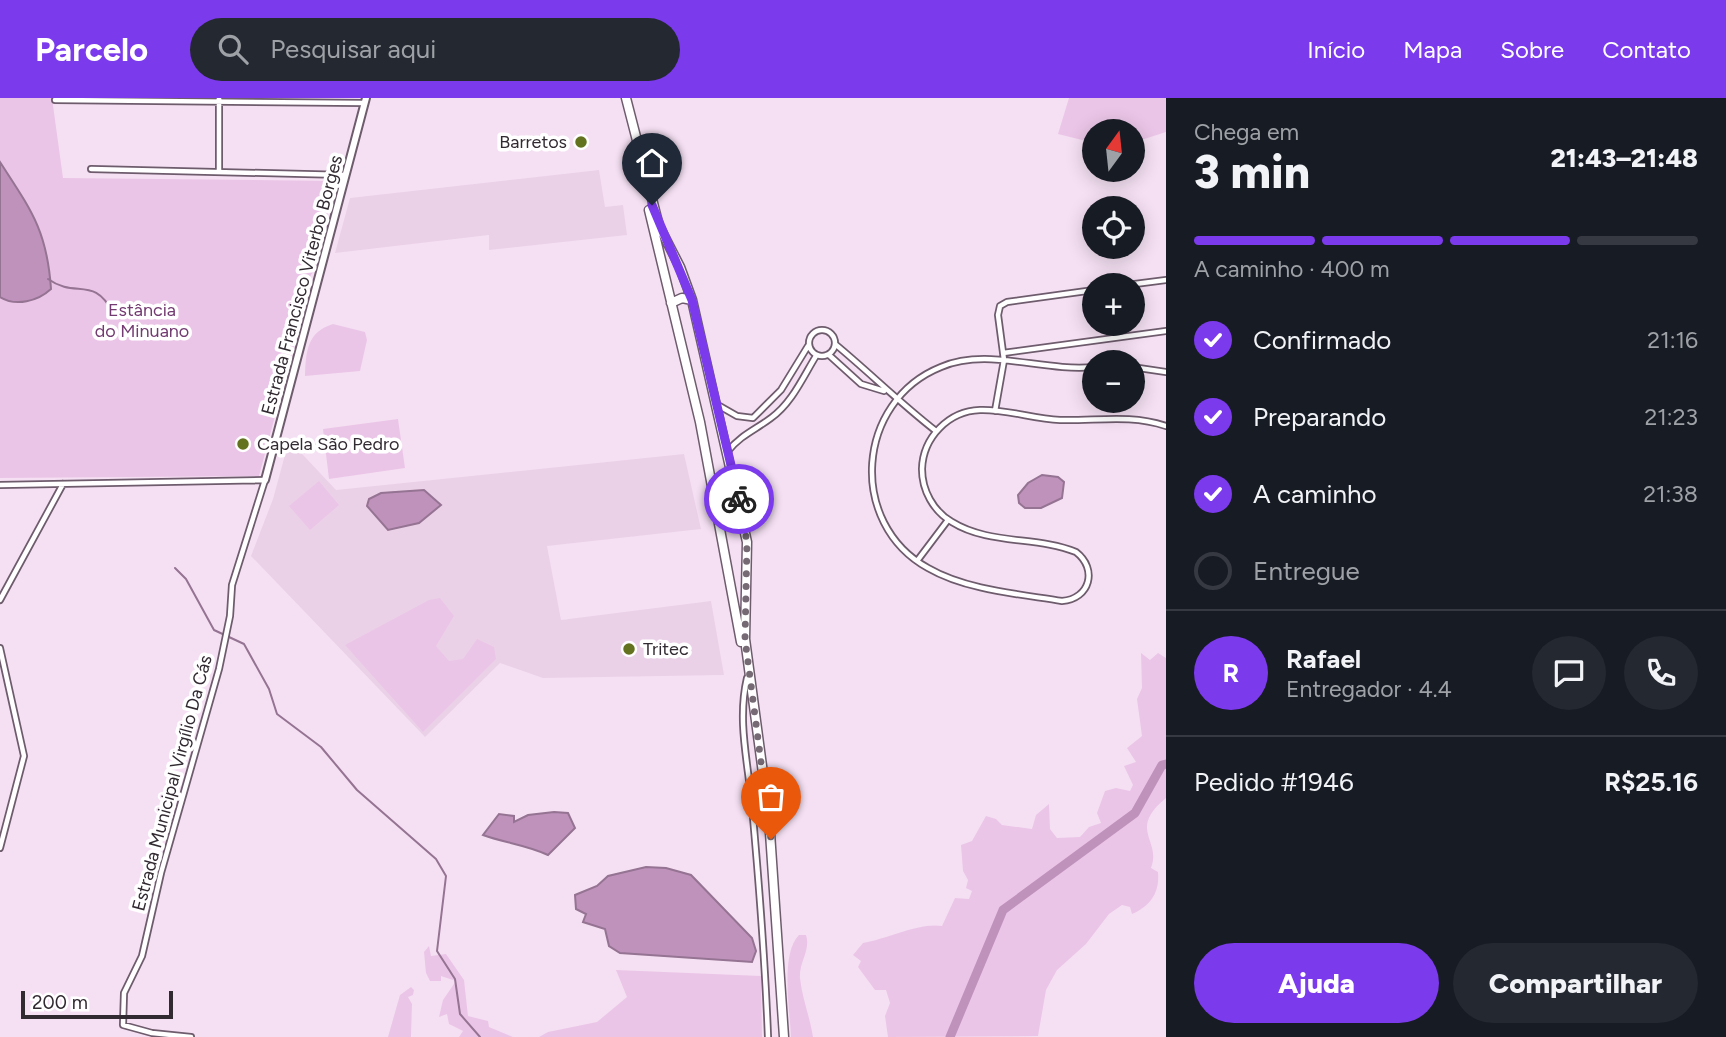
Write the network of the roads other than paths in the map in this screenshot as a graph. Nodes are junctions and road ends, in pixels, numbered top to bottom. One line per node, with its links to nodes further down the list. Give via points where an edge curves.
1 (624, 98): 12 (highway, via 652,205); 13 (highway)
2 (70, 99): 3 (street); 4 (street)
3 (55, 100)
4 (219, 100): 5 (street); 7 (street)
5 (366, 101): 8 (street, Estrada Francisco Viterbo Borges)
6 (91, 170): 7 (street)
7 (219, 172): 8 (street)
8 (345, 175): 31 (street, Estrada Francisco Viterbo Borges)
9 (1166, 280): 10 (street)
10 (1145, 283)
11 (1082, 292): 17 (street, via 1002,304 998,315)
12 (692, 300): 13 (highway); 26 (highway)
13 (671, 303): 36 (highway)
14 (1166, 331): 17 (street)
15 (835, 344): 16 (street, via 830,332 821,330 812,334); 18 (street); 24 (street)
16 (808, 346): 19 (street); 26 (street, via 781,390 753,418 737,416)
17 (1003, 353): 20 (street)
18 (829, 355): 19 (street); 24 (street, via 862,384)
19 (816, 356): 30 (street, via 788,401)
20 (1004, 360): 21 (street, via 1049,368); 25 (street, via 978,358 941,366); 27 (street)
21 (1082, 367)
22 (1145, 368): 23 (street)
23 (1166, 372)
24 (885, 391): 25 (street)
25 (896, 400): 29 (street); 37 (street, via 875,440 872,490 885,525)
26 (716, 404): 30 (highway)
27 (995, 411): 28 (street, via 1058,420 1129,418); 29 (street, via 960,414)
28 (1166, 426)
29 (936, 431): 34 (street, via 925,454 923,481 933,505)
30 (728, 451): 35 (highway)
31 (265, 480): 32 (street); 42 (street, Estrada Municipal Virgílio Da Cás, via 232,585 219,669 142,956 124,993 123,1025)
32 (64, 484): 33 (street); 38 (street)
33 (0, 485)
34 (948, 520): 37 (street); 37 (street, via 978,533 1076,552 1089,569 1087,586 1079,596 1062,601 961,582)
35 (743, 522): 36 (highway, via 737,527); 44 (highway, via 748,559 745,639 769,818)
36 (721, 523): 40 (highway)
37 (917, 561)
38 (0, 600)
39 (0, 648): 41 (street, via 24,756)
40 (747, 678): 43 (street, via 741,719 761,905); 44 (highway, via 766,824)
41 (0, 848)
42 (191, 1037)
43 (768, 1037)
44 (782, 1037)

